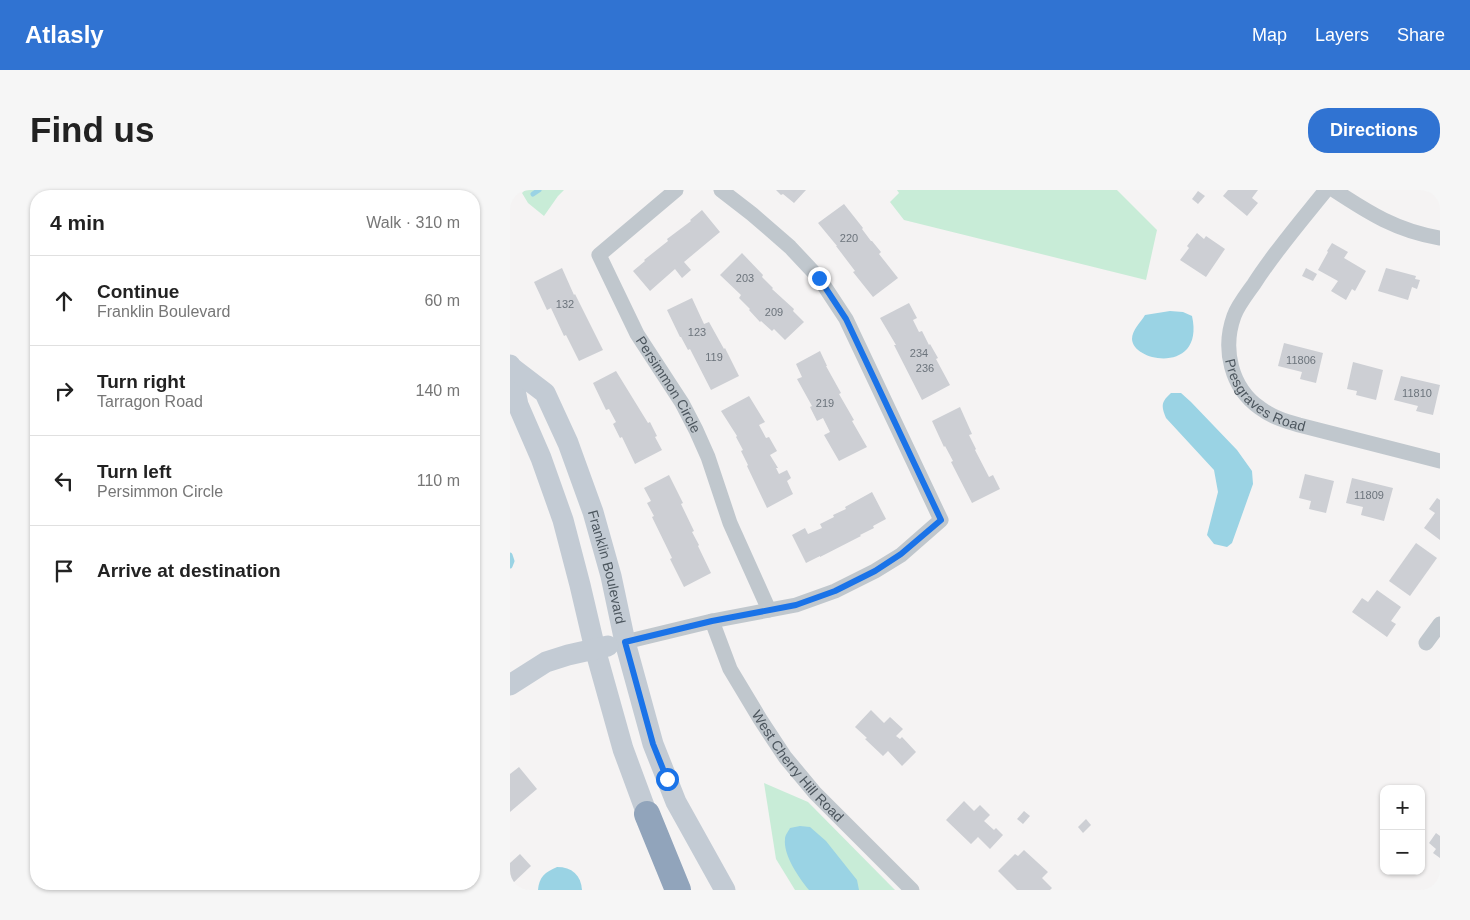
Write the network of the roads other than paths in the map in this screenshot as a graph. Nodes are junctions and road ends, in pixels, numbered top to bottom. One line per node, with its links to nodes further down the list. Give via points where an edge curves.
1 (676, 190): 8 (street, Persimmon Circle, via 599,256 637,334 696,430 730,523)
2 (721, 190): 8 (street, via 790,247 819,278 846,319 941,520 875,571 835,591 796,605)
3 (1326, 190): 7 (street, Presgraves Road, via 1264,268 1235,314 1228,345 1236,381 1259,408 1277,418)
4 (1334, 190): 5 (street, via 1372,215 1396,226)
5 (1440, 238)
6 (511, 366): 11 (main road, Franklin Boulevard, via 545,393 568,443 611,576); 13 (main road, Franklin Boulevard, via 518,405 563,520)
7 (1440, 461)
8 (769, 610): 9 (street)
9 (712, 621): 11 (street); 19 (street, West Cherry Hill Road, via 730,670 785,757 815,793)
10 (1440, 624): 12 (street)
11 (625, 642): 13 (main road); 18 (main road, Franklin Boulevard, via 653,744 676,802)
12 (1426, 643)
13 (596, 648): 14 (main road, via 546,662); 15 (main road, Franklin Boulevard, via 623,749)
14 (510, 685)
15 (647, 814): 16 (highway); 17 (main road, Franklin Boulevard)
16 (678, 890)
17 (688, 890)
18 (725, 890)
19 (912, 890)

